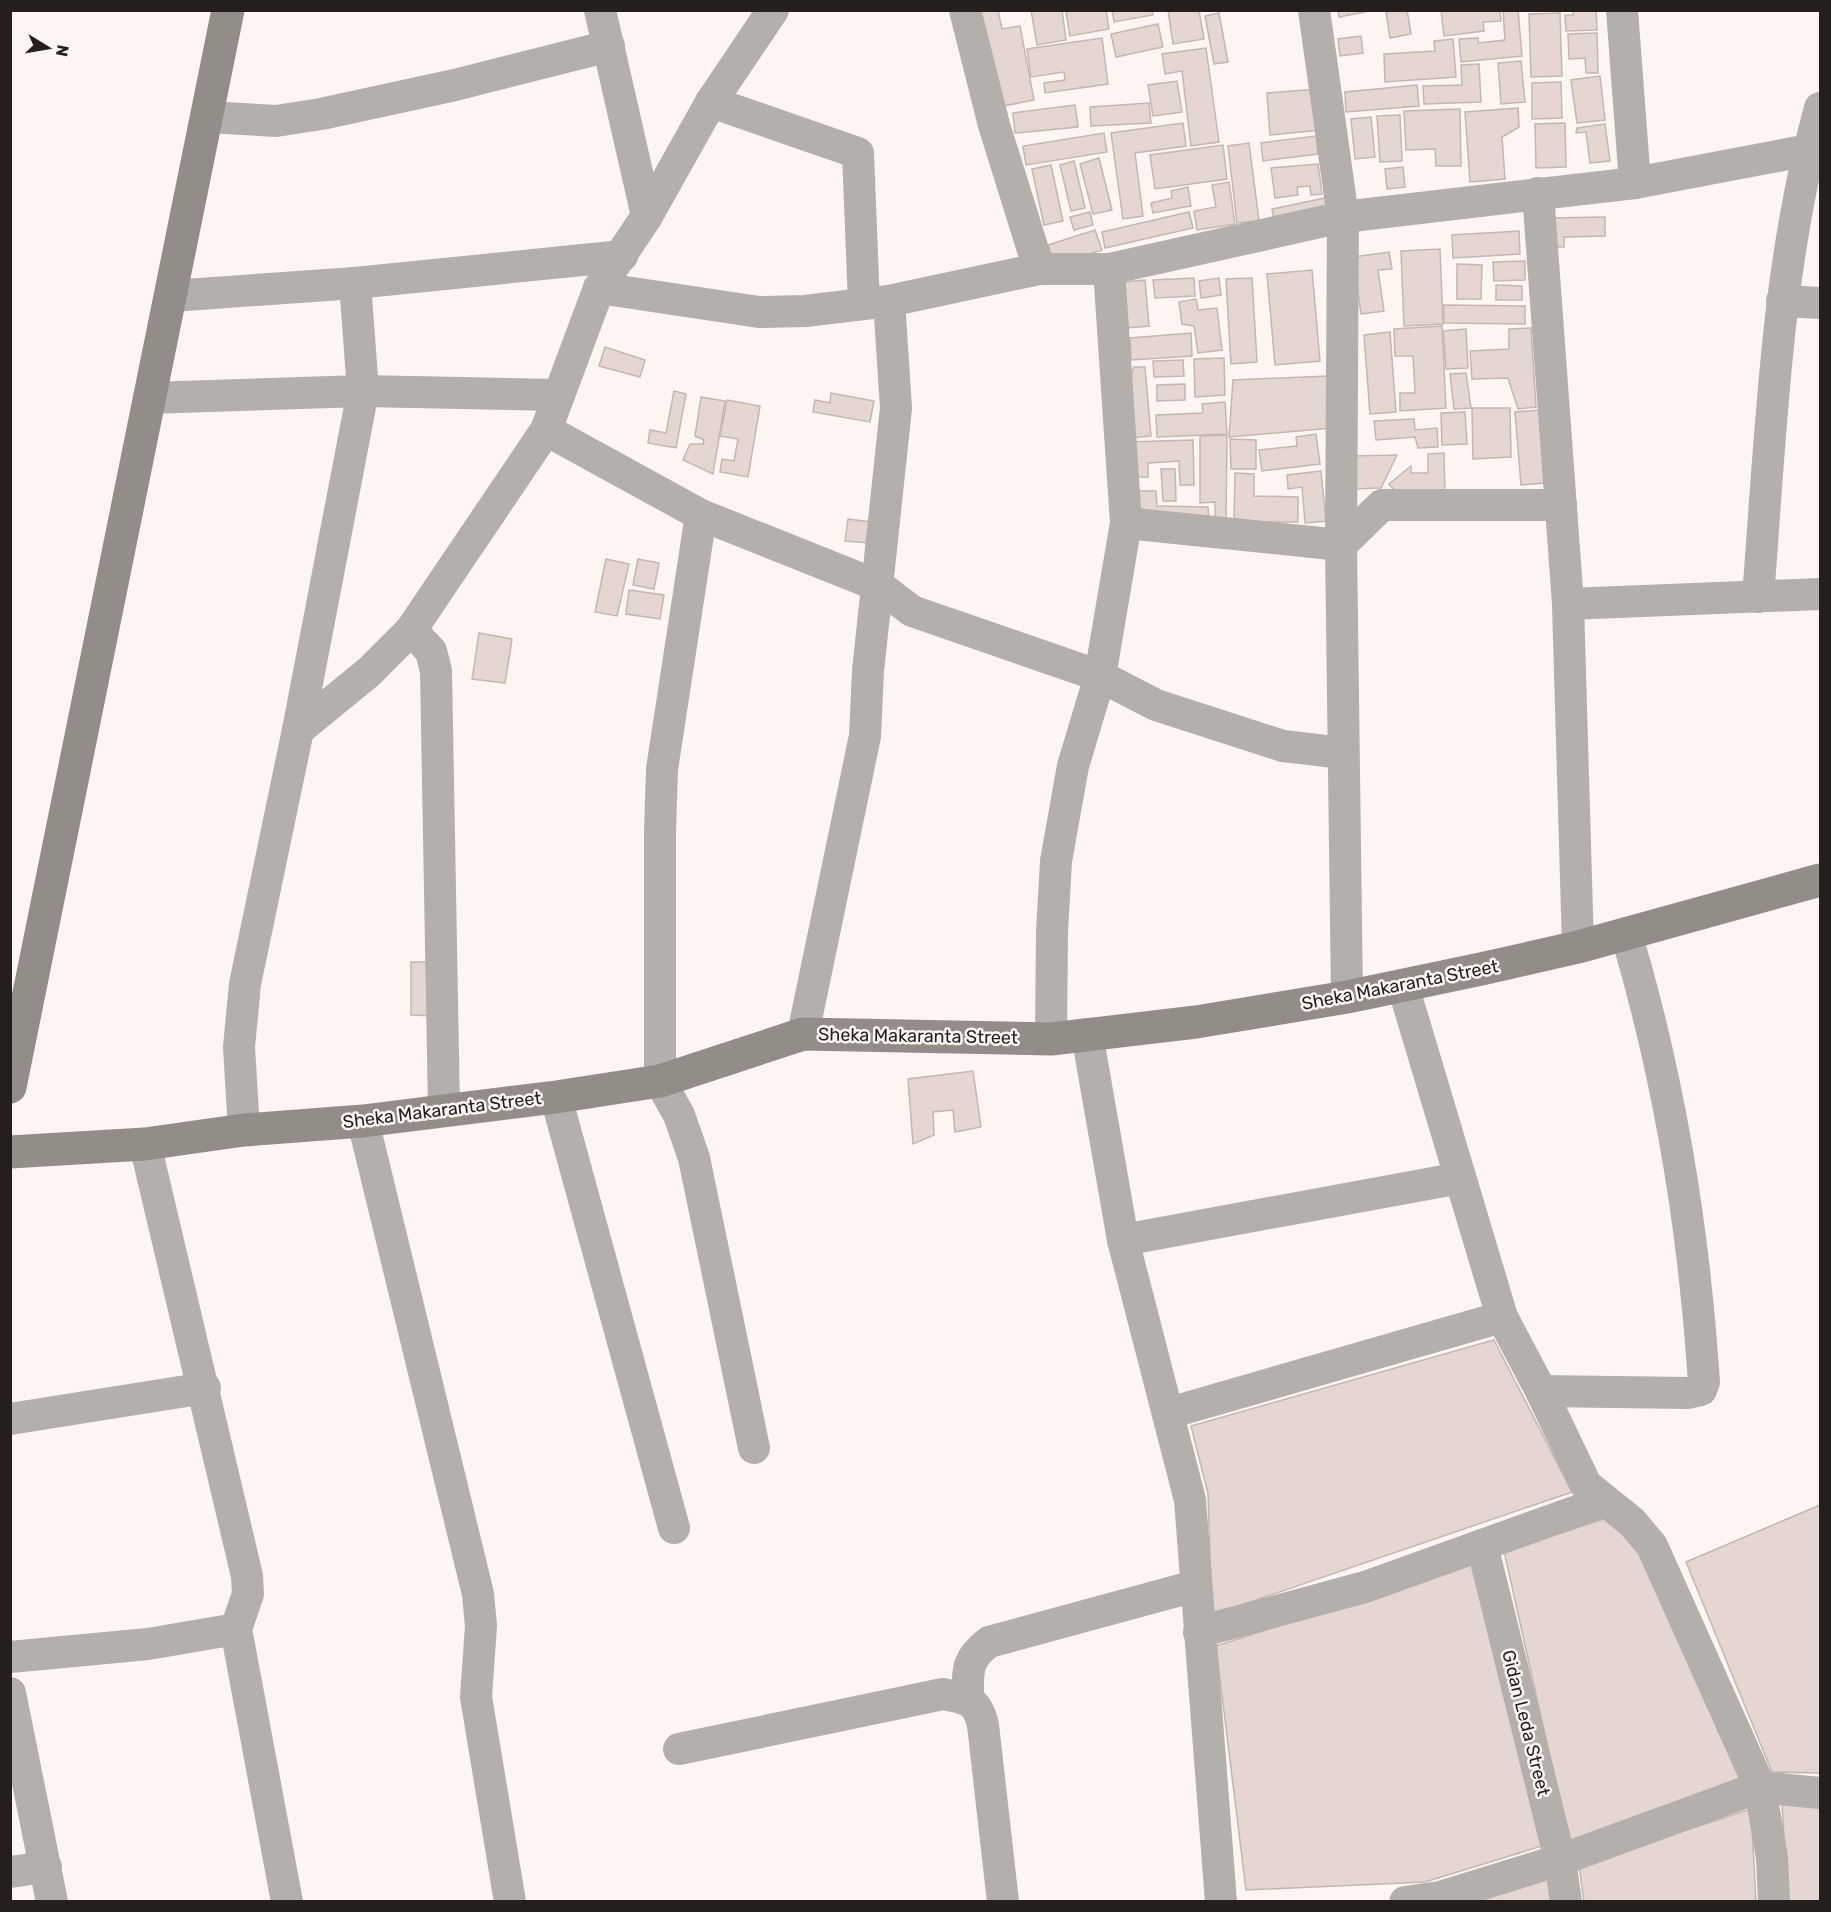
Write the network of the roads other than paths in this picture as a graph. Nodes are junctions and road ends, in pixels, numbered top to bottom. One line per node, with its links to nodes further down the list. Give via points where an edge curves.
1 (228, 10): 10 (street)
2 (600, 10): 7 (street)
3 (773, 10): 8 (street)
4 (965, 10): 18 (street, via 994,125)
5 (1314, 10): 15 (street)
6 (1622, 10): 12 (street)
7 (609, 46): 10 (street, via 321,114 276,120); 14 (street)
8 (711, 102): 14 (street); 23 (street, via 858,153)
9 (1821, 108): 11 (street)
10 (207, 117): 21 (street)
11 (1809, 150): 12 (street); 22 (street)
12 (1635, 183): 13 (street)
13 (1538, 193): 15 (street); 29 (street)
14 (647, 216): 16 (street)
15 (1343, 217): 17 (street); 32 (street)
16 (622, 255): 19 (street); 20 (street)
17 (1110, 269): 18 (street); 31 (street)
18 (1039, 270): 23 (street)
19 (355, 283): 21 (street); 25 (street)
20 (600, 288): 23 (street, via 759,312); 26 (street)
21 (171, 296): 27 (street)
22 (1782, 301): 24 (street); 35 (street)
23 (877, 302): 33 (street, via 896,408)
24 (1821, 303)
25 (363, 391): 26 (street); 27 (street); 39 (street)
26 (559, 395): 28 (street)
27 (149, 398): 50 (street)
28 (546, 430): 30 (street); 37 (street)
29 (1561, 505): 32 (street, via 1382,505); 36 (street)
30 (701, 515): 33 (street); 49 (street, via 662,769)
31 (1126, 524): 32 (street); 38 (street)
32 (1341, 545): 40 (street)
33 (879, 586): 38 (street, via 912,611); 47 (street, via 868,670 865,736)
34 (1821, 594): 35 (street)
35 (1758, 597): 36 (street)
36 (1568, 604): 43 (street)
37 (411, 630): 39 (street, via 369,672); 52 (street, via 431,651 435,671)
38 (1100, 676): 40 (street, via 1156,705 1272,742); 48 (street, via 1073,766 1056,861)
39 (298, 730): 54 (street, via 245,984 239,1047)
40 (1344, 753): 45 (street)
41 (1821, 880): 42 (street, Sheka Makaranta Street)
42 (1626, 933): 43 (street, Sheka Makaranta Street); 61 (street, via 1663,1067 1697,1284 1704,1382 1701,1390 1688,1393)
43 (1578, 947): 44 (street, Sheka Makaranta Street)
44 (1403, 986): 45 (street, Sheka Makaranta Street); 57 (street)
45 (1347, 997): 46 (street, Sheka Makaranta Street, via 1196,1022)
46 (1087, 1034): 48 (street, Sheka Makaranta Street); 58 (street)
47 (803, 1035): 48 (street, Sheka Makaranta Street); 49 (street, Sheka Makaranta Street)
48 (1051, 1039)
49 (660, 1080): 51 (street, Sheka Makaranta Street); 64 (street, via 679,1115 694,1158)
50 (10, 1087)
51 (556, 1097): 52 (street, Sheka Makaranta Street); 66 (street)
52 (444, 1110): 53 (street, Sheka Makaranta Street)
53 (363, 1121): 54 (street, Sheka Makaranta Street); 82 (street, via 478,1594 481,1626 476,1697)
54 (244, 1130): 55 (street, Sheka Makaranta Street)
55 (145, 1144): 56 (street, Sheka Makaranta Street); 60 (street)
56 (10, 1152)
57 (1461, 1178): 58 (street); 59 (street)
58 (1123, 1240): 62 (street)
59 (1502, 1317): 61 (street); 62 (street)
60 (205, 1388): 63 (street); 69 (street, via 247,1576 248,1594)
61 (1541, 1391): 65 (street, via 1586,1485)
62 (1169, 1413): 68 (street, via 1190,1500)
63 (10, 1419)
64 (754, 1448)
65 (1605, 1501): 67 (street); 75 (street, via 1632,1521 1652,1546)
66 (674, 1528)
67 (1482, 1545): 70 (street, via 1365,1587); 77 (street, Gidan Leda Street)
68 (1196, 1586): 70 (street); 73 (street, via 989,1642 976,1651 968,1667)
69 (236, 1629): 71 (street, via 148,1644); 81 (street)
70 (1199, 1632): 84 (street)
71 (10, 1658)
72 (10, 1693): 78 (street)
73 (968, 1699): 74 (street, via 943,1694); 83 (street, via 980,1710 983,1725)
74 (679, 1749)
75 (1760, 1787): 76 (street); 77 (street); 87 (street, via 1772,1858)
76 (1821, 1793)
77 (1560, 1860): 85 (street, via 1440,1897); 86 (street, Gidan Leda Street)
78 (46, 1867): 79 (street); 80 (street)
79 (10, 1872)
80 (52, 1902)
81 (287, 1902)
82 (510, 1902)
83 (1003, 1902)
84 (1221, 1902)
85 (1405, 1902)
86 (1566, 1902)
87 (1774, 1902)

